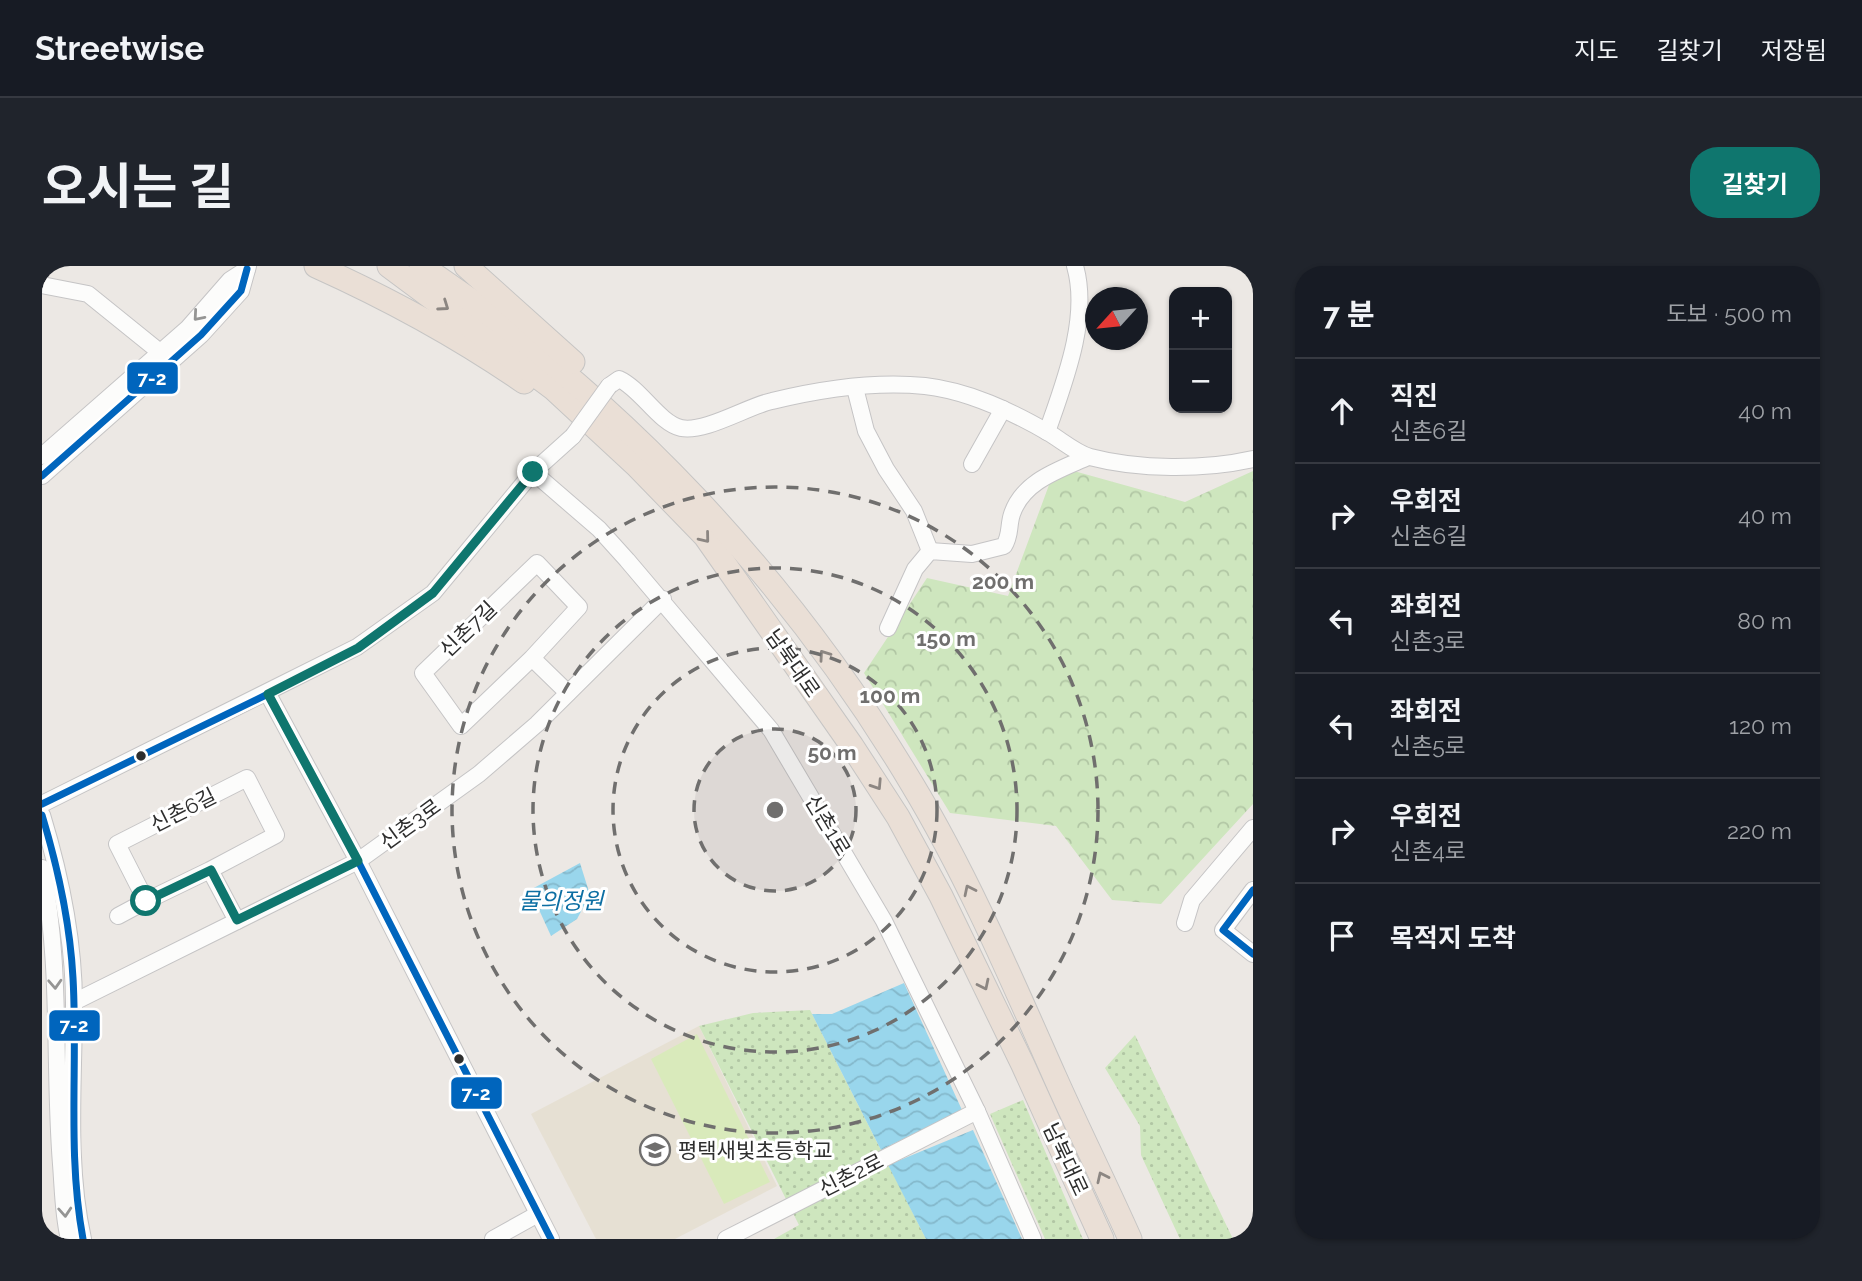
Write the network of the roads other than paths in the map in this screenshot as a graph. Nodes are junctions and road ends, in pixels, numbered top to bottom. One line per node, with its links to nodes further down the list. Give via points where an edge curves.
1 (316, 266): 19 (highway, via 382,298 513,374 552,402 652,492)
2 (389, 266): 19 (highway, 남북대로, one-way to 19, via 554,389)
3 (421, 266): 17 (highway, 남북대로, via 604,406)
4 (466, 266): 17 (highway, via 633,418)
5 (1075, 266): 11 (street, via 1079,278 1076,331)
6 (247, 267): 8 (street, via 230,280)
7 (42, 285): 8 (street, via 88,295)
8 (164, 356): 12 (street); 18 (street)
9 (855, 388): 10 (street, via 925,387); 16 (street, bridge, via 770,401 704,425 681,428 619,379 573,436); 20 (street, via 866,431 914,510)
10 (1003, 409): 11 (street); 15 (street)
11 (1047, 432): 13 (street)
12 (42, 456)
13 (1088, 457): 14 (street, via 1215,467); 20 (street, via 1038,481 1023,495 1004,546 972,554)
14 (1253, 459)
15 (972, 464)
16 (533, 472): 22 (street, 신촌1로, via 599,529); 27 (street, via 433,593 358,648)
17 (668, 472): 54 (highway, 남북대로, one-way to 17, via 994,941 912,784 794,611)
18 (42, 476)
19 (670, 500): 53 (highway, 남북대로, one-way to 53, via 705,536 898,817 1017,1053)
20 (930, 551): 24 (street, via 915,569)
21 (591, 595): 23 (street)
22 (663, 598): 26 (street, 신촌3로); 45 (street, 신촌1로, via 771,730 884,921)
23 (579, 607): 25 (street, 신촌7길); 25 (street, 신촌7길, via 541,558 417,677 455,731)
24 (888, 628)
25 (532, 658): 26 (street)
26 (568, 693): 33 (street, 신촌3로, via 479,774)
27 (268, 694): 28 (street); 33 (street)
28 (42, 804)
29 (42, 815): 43 (street, via 65,896)
30 (1253, 828): 41 (street, via 1192,900)
31 (117, 844): 32 (street, 신촌6길); 35 (street, 신촌6길, via 253,774 283,832); 38 (street)
32 (102, 853)
33 (358, 861): 40 (street, 신촌3로); 46 (street)
34 (42, 868): 36 (street)
35 (211, 870): 38 (street, 신촌6길); 40 (street)
36 (44, 885): 44 (street, one-way to 44, via 51,910)
37 (1253, 890): 42 (street, via 1223,930)
38 (146, 901): 39 (street, 신촌6길)
39 (118, 916)
40 (237, 920): 43 (street, 신촌3로)
41 (1185, 923)
42 (1253, 954)
43 (74, 1002): 48 (street, via 70,1084)
44 (50, 1034): 47 (street, one-way to 47)
45 (977, 1111): 51 (street, 신촌2로); 52 (street, 신촌1로)
46 (538, 1214): 49 (street); 50 (street)
47 (69, 1239)
48 (82, 1239)
49 (493, 1239)
50 (551, 1239)
51 (726, 1239)
52 (1033, 1239)
53 (1102, 1239)
54 (1130, 1239)

